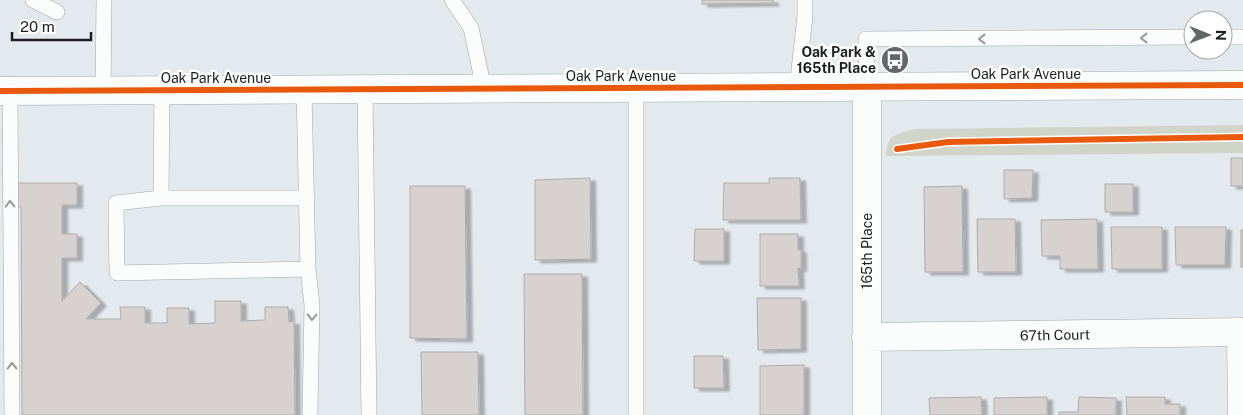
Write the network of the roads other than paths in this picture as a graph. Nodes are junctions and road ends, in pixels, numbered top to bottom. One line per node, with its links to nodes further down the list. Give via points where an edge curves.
1 (33, 0): 5 (lane)
2 (104, 0): 15 (lane)
3 (452, 0): 11 (lane, via 471,28)
4 (805, 0): 10 (lane)
5 (57, 12)
6 (1183, 37): 8 (lane, one-way to 8, via 866,39)
7 (1243, 86): 8 (street, Oak Park Avenue)
8 (867, 87): 10 (street, Oak Park Avenue); 21 (street, 165th Place)
9 (636, 88): 10 (street, Oak Park Avenue); 11 (street, Oak Park Avenue); 25 (lane)
10 (797, 88)
11 (484, 89): 13 (street, Oak Park Avenue)
12 (304, 90): 13 (street, Oak Park Avenue); 16 (street, Oak Park Avenue); 18 (lane)
13 (366, 90): 24 (lane)
14 (5, 91): 15 (street, Oak Park Avenue); 22 (lane, one-way to 14)
15 (103, 91): 16 (street, Oak Park Avenue)
16 (162, 91): 17 (lane)
17 (162, 198): 18 (lane); 19 (lane, via 116,203 117,273)
18 (306, 198): 19 (lane)
19 (308, 269): 23 (lane, one-way to 23, via 312,305)
20 (1242, 332): 21 (street, 67th Court); 27 (street)
21 (866, 337): 26 (street, 165th Place)
22 (12, 415)
23 (310, 415)
24 (369, 415)
25 (636, 415)
26 (867, 415)
27 (1242, 415)

